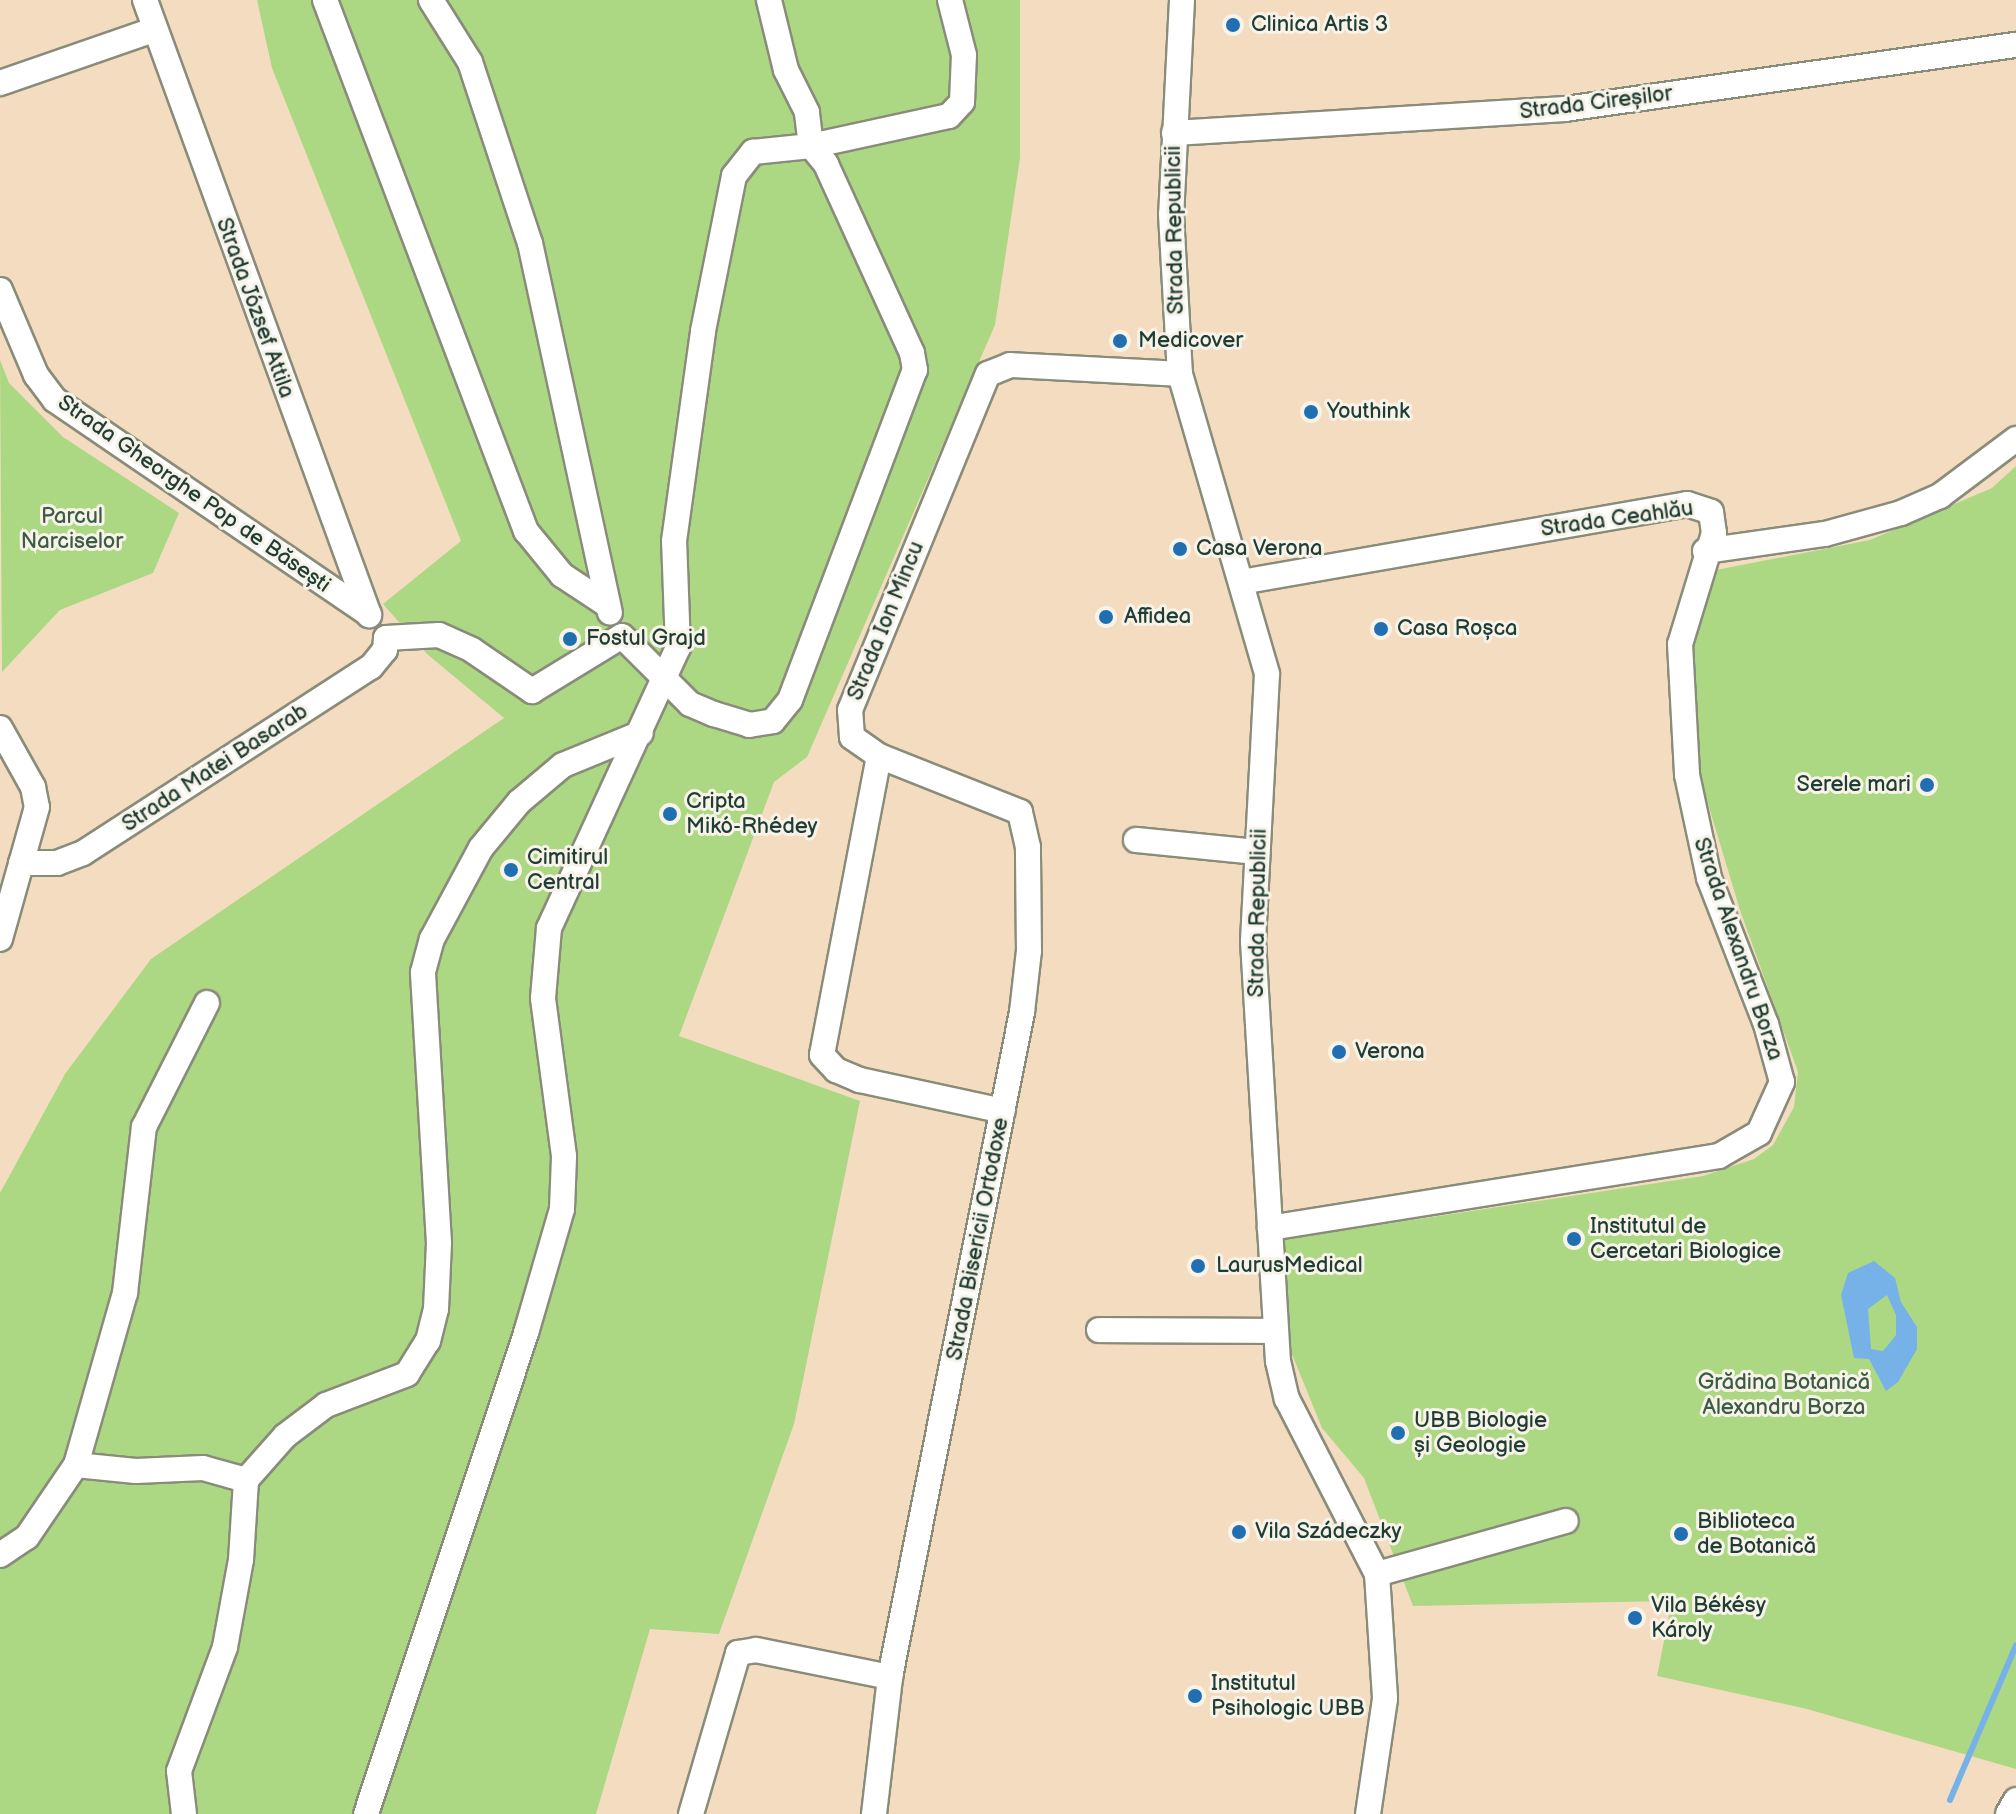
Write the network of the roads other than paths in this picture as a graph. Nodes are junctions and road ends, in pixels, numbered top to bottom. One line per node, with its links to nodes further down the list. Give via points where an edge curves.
1 (145, 0): 7 (street, Strada József Attila)
2 (325, 0): 17 (street, via 526,531 562,575)
3 (431, 0): 17 (street, via 470,62 530,243)
4 (769, 0): 11 (street, via 786,70 807,112)
5 (950, 0): 11 (street, via 964,55 962,102 949,116)
6 (1182, 0): 10 (street, Strada Republicii)
7 (153, 30): 9 (street); 18 (street, Strada József Attila)
8 (2016, 45): 10 (street, Strada Cireșilor, via 1565,109)
9 (0, 83)
10 (1174, 133): 13 (street, Strada Republicii, via 1172,289)
11 (811, 146): 21 (street, via 753,152 734,176 703,331 676,526 678,648); 21 (street, via 826,164 912,353 912,386 790,700 773,721 749,725 714,714 690,704)
12 (0, 290): 18 (street, Strada Gheorghe Pop de Băsești, via 36,375 55,400)
13 (1180, 374): 16 (street, Strada Republicii); 24 (street, Strada Ion Mincu, via 1010,365 988,374 850,710 852,737)
14 (2016, 439): 15 (street, Strada Ceahlău, via 1940,496 1901,513 1825,534)
15 (1705, 551): 16 (street, Strada Ceahlău, via 1714,520 1703,505 1687,504); 31 (street, Strada Alexandru Borza, via 1680,644 1687,775 1709,878 1751,983 1782,1082 1770,1119 1740,1146 1691,1164)
16 (1241, 582): 26 (street, Strada Republicii, via 1267,674)
17 (606, 604): 19 (street)
18 (369, 615): 20 (street, Strada Gheorghe Pop de Băsești)
19 (622, 636): 20 (street, via 532,691 472,650 439,635); 21 (street)
20 (386, 638): 27 (street, Strada Matei Basarab, via 385,650 371,667 83,853 57,863)
21 (666, 680): 23 (street)
22 (0, 728): 27 (street, via 33,787 37,807)
23 (641, 733): 35 (street, via 563,765 519,802 481,848 432,939 423,972 439,1243 436,1309 428,1341 407,1374 326,1405 285,1436); 42 (street, via 558,899 549,928 543,998 564,1156 562,1209)
24 (879, 756): 30 (street, Strada Bisericii Ortodoxe, via 1007,805 1025,819 1027,982); 30 (street, via 823,1043 828,1064 875,1084)
25 (1136, 840): 26 (street)
26 (1257, 852): 31 (street, Strada Republicii, via 1253,941)
27 (21, 863): 28 (street)
28 (1, 932)
29 (207, 1003): 34 (street, via 144,1127 125,1293)
30 (1003, 1111): 39 (street, Strada Bisericii Ortodoxe)
31 (1270, 1228): 33 (street, Strada Republicii)
32 (1099, 1330): 33 (street)
33 (1275, 1331): 38 (street, Strada Republicii, via 1287,1399)
34 (76, 1465): 35 (street, via 136,1471 203,1468); 37 (street, via 27,1537)
35 (246, 1480): 41 (street, via 241,1560 225,1647 179,1771)
36 (1566, 1521): 38 (street)
37 (0, 1555)
38 (1377, 1574): 45 (street, Strada Republicii, via 1385,1699)
39 (890, 1677): 43 (street, via 756,1650 738,1653); 44 (street, Strada Bisericii Ortodoxe)
40 (2016, 1800): 46 (street)
41 (184, 1814)
42 (366, 1814)
43 (691, 1814)
44 (874, 1814)
45 (1368, 1814)
46 (2008, 1814)

